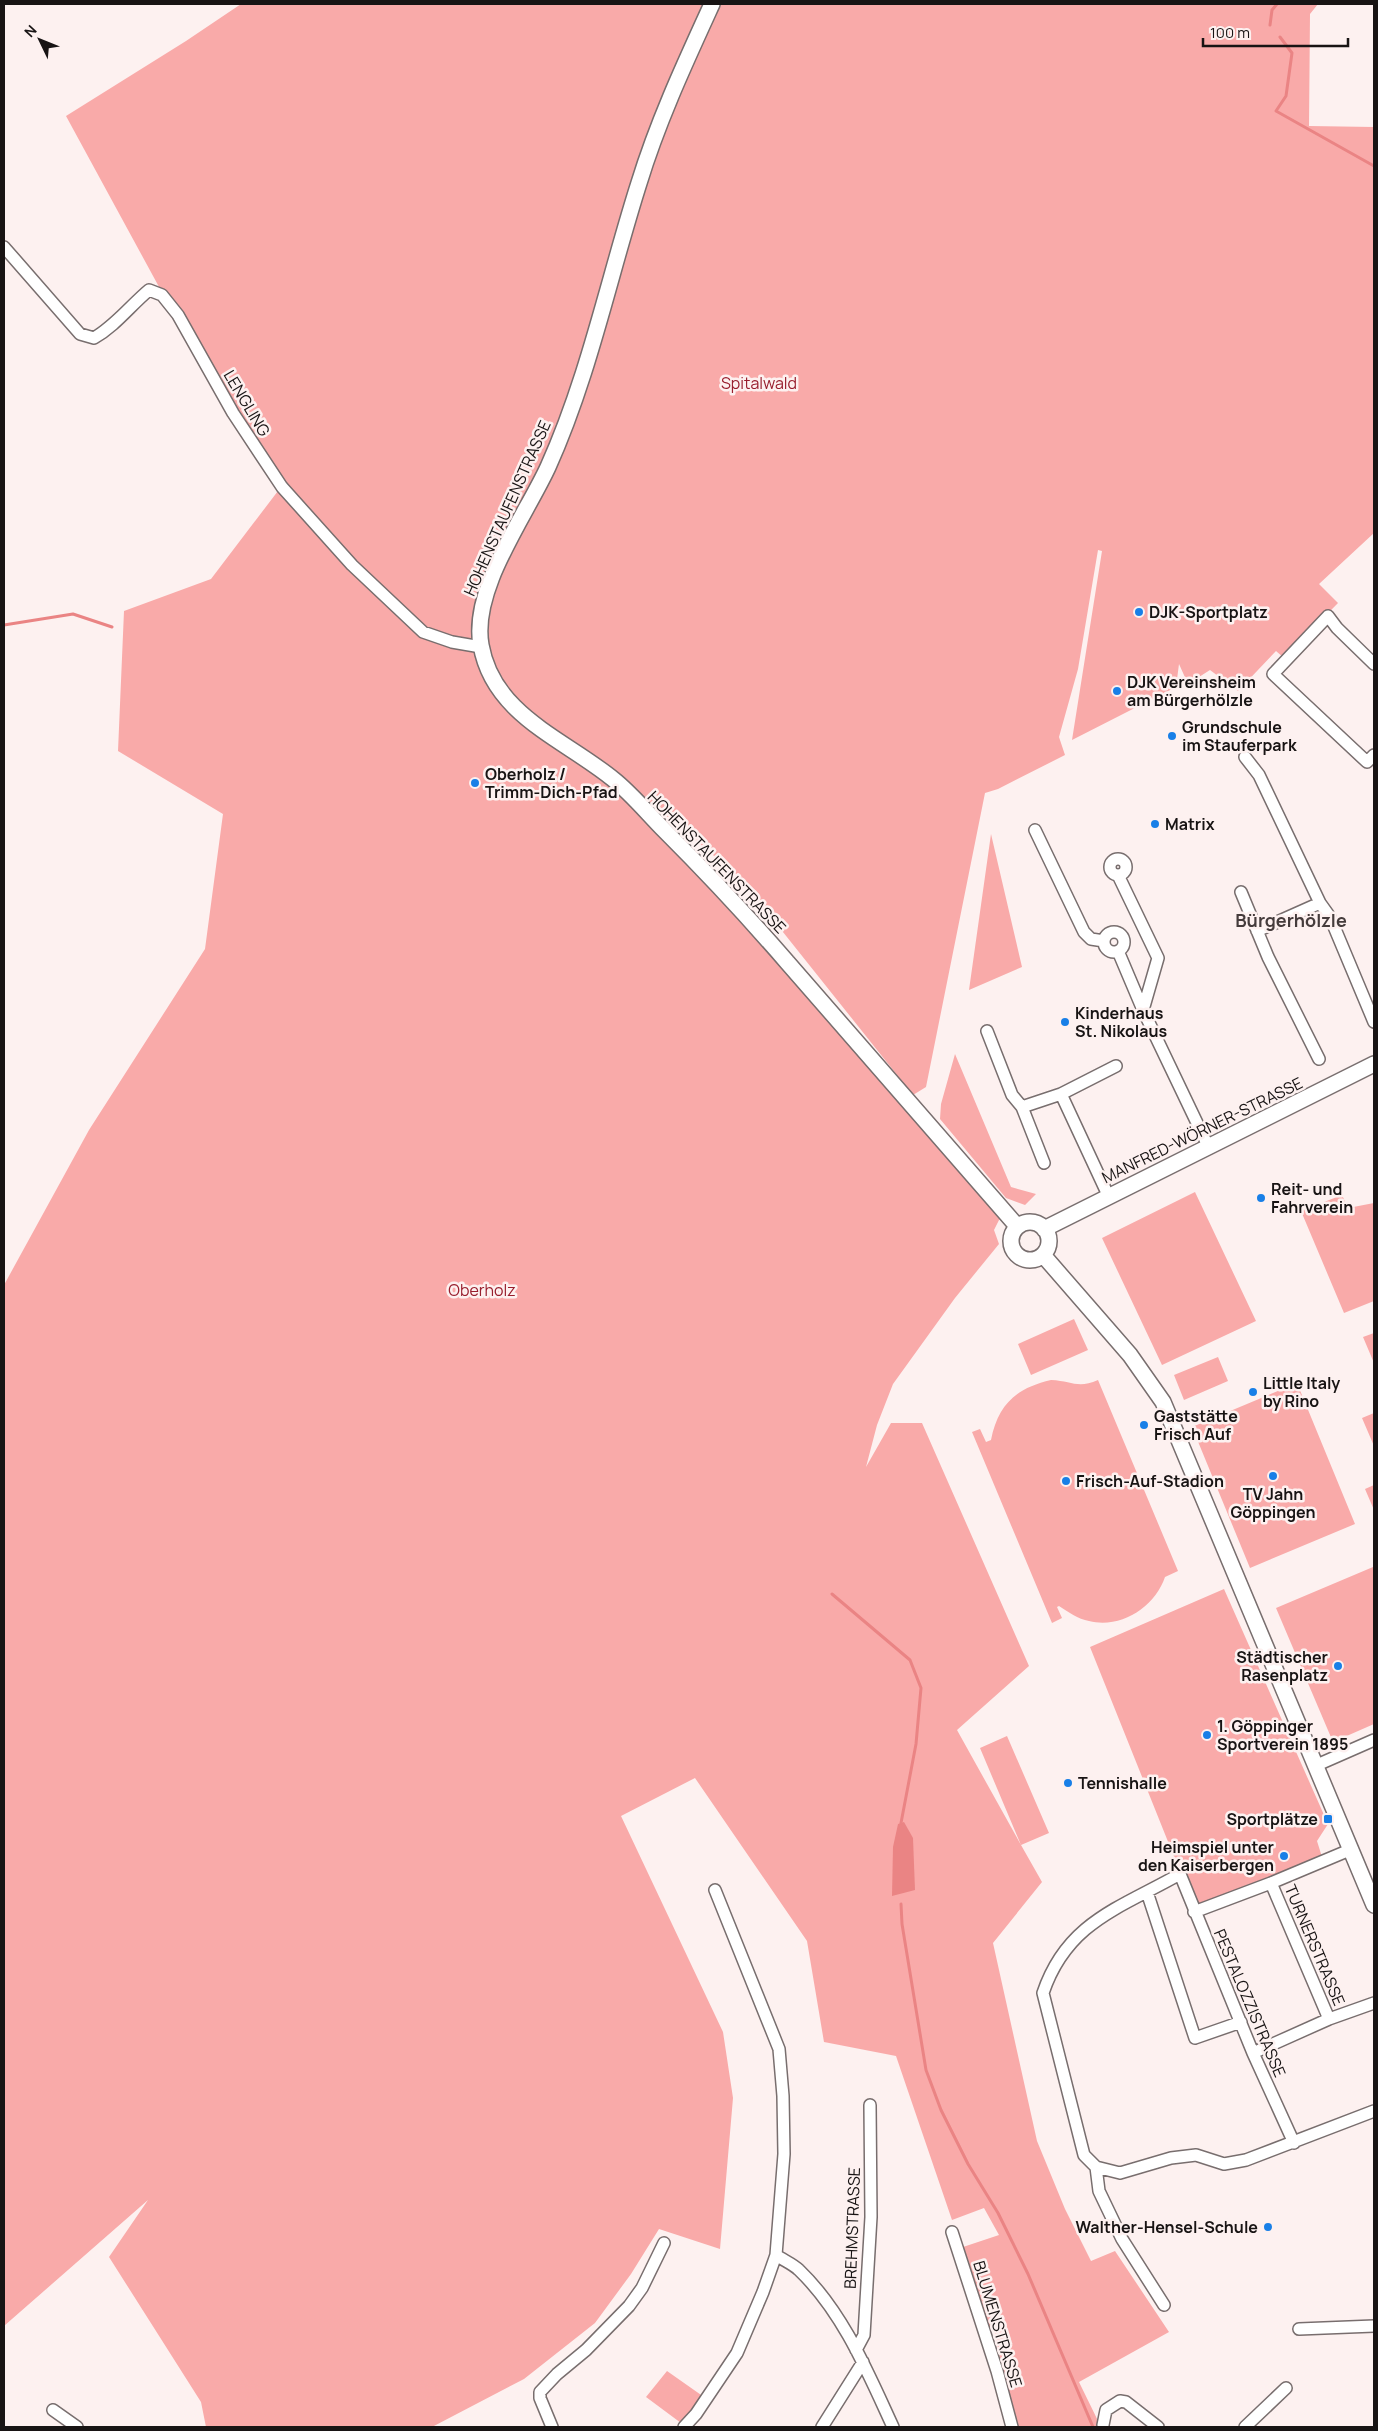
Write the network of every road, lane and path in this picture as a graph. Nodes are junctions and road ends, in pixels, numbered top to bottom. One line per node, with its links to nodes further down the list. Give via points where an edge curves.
1 (712, 4): 3 (main road, HOHENSTAUFENSTRASSE, via 669,97 640,180 570,410 548,467 482,602 479,623)
2 (4, 247): 3 (street, LENGLING, via 80,334 94,338 106,331 149,290 162,296 178,315 232,414 294,502 352,565 423,632)
3 (481, 647): 25 (main road, HOHENSTAUFENSTRASSE, via 491,676 505,697 532,725 614,779 730,896)
4 (1374, 664): 5 (street, via 1336,628 1328,616 1273,674 1368,762)
5 (1374, 755)
6 (1245, 757): 10 (street, via 1259,775)
7 (1035, 830): 12 (street, via 1084,932 1092,939)
8 (1118, 875): 14 (street, via 1158,958)
9 (1241, 892): 11 (street)
10 (1320, 902): 11 (street); 15 (street, via 1330,917)
11 (1257, 931): 17 (street)
12 (1104, 941): 13 (street, via 1107,949); 13 (street, via 1110,933 1120,934 1124,943)
13 (1118, 951): 14 (street)
14 (1143, 1010): 22 (street)
15 (1374, 1022)
16 (987, 1031): 21 (street, via 1012,1095)
17 (1318, 1059)
18 (1374, 1064): 22 (main road, MANFRED-WÖRNER-STRASSE)
19 (1116, 1066): 20 (street)
20 (1061, 1094): 21 (street); 24 (street)
21 (1022, 1107): 23 (street)
22 (1209, 1148): 24 (main road, MANFRED-WÖRNER-STRASSE)
23 (1044, 1163)
24 (1108, 1195): 26 (main road, MANFRED-WÖRNER-STRASSE)
25 (1018, 1226): 26 (main road, via 1034,1222); 27 (main road, via 1011,1237 1016,1254 1029,1260)
26 (1044, 1229): 27 (main road, via 1049,1242)
27 (1043, 1255): 29 (main road, via 1130,1355 1163,1402)
28 (1374, 1740): 29 (street)
29 (1317, 1765): 30 (main road)
30 (1352, 1849): 31 (street, TURNERSTRASSE); 34 (main road)
31 (1271, 1883): 35 (street, TURNERSTRASSE); 37 (street, TURNERSTRASSE)
32 (715, 1890): 46 (street, via 779,2049 784,2096 784,2154)
33 (1147, 1892): 35 (street, PESTALOZZISTRASSE, via 1180,1874); 38 (street, via 1195,2038); 43 (street, via 1107,1911 1073,1939 1050,1972 1043,1993 1084,2156)
34 (1374, 1905)
35 (1194, 1912): 38 (street, PESTALOZZISTRASSE)
36 (1374, 2003): 37 (street)
37 (1329, 2019): 39 (street)
38 (1241, 2022): 39 (street, PESTALOZZISTRASSE)
39 (1253, 2053): 42 (street, PESTALOZZISTRASSE)
40 (870, 2105): 50 (street, BREHMSTRASSE, via 871,2217 864,2335)
41 (1374, 2111): 42 (street)
42 (1294, 2143): 43 (street, via 1224,2164 1196,2154 1120,2173)
43 (1096, 2168): 47 (street, via 1099,2191 1122,2239)
44 (952, 2232): 60 (street, BLUMENSTRASSE)
45 (664, 2243): 56 (street, via 642,2288 629,2306 540,2392)
46 (776, 2255): 50 (street, via 798,2268 830,2305); 57 (street, via 737,2353)
47 (1164, 2305)
48 (1374, 2326): 49 (street)
49 (1299, 2329)
50 (856, 2350): 51 (street)
51 (863, 2362): 58 (street); 59 (street)
52 (1286, 2388): 62 (street)
53 (53, 2410): 55 (street)
54 (1103, 2425): 61 (street, via 1106,2410 1120,2401 1126,2402)
55 (77, 2427)
56 (552, 2427)
57 (684, 2427)
58 (822, 2427)
59 (894, 2427)
60 (1012, 2427)
61 (1158, 2427)
62 (1245, 2427)

